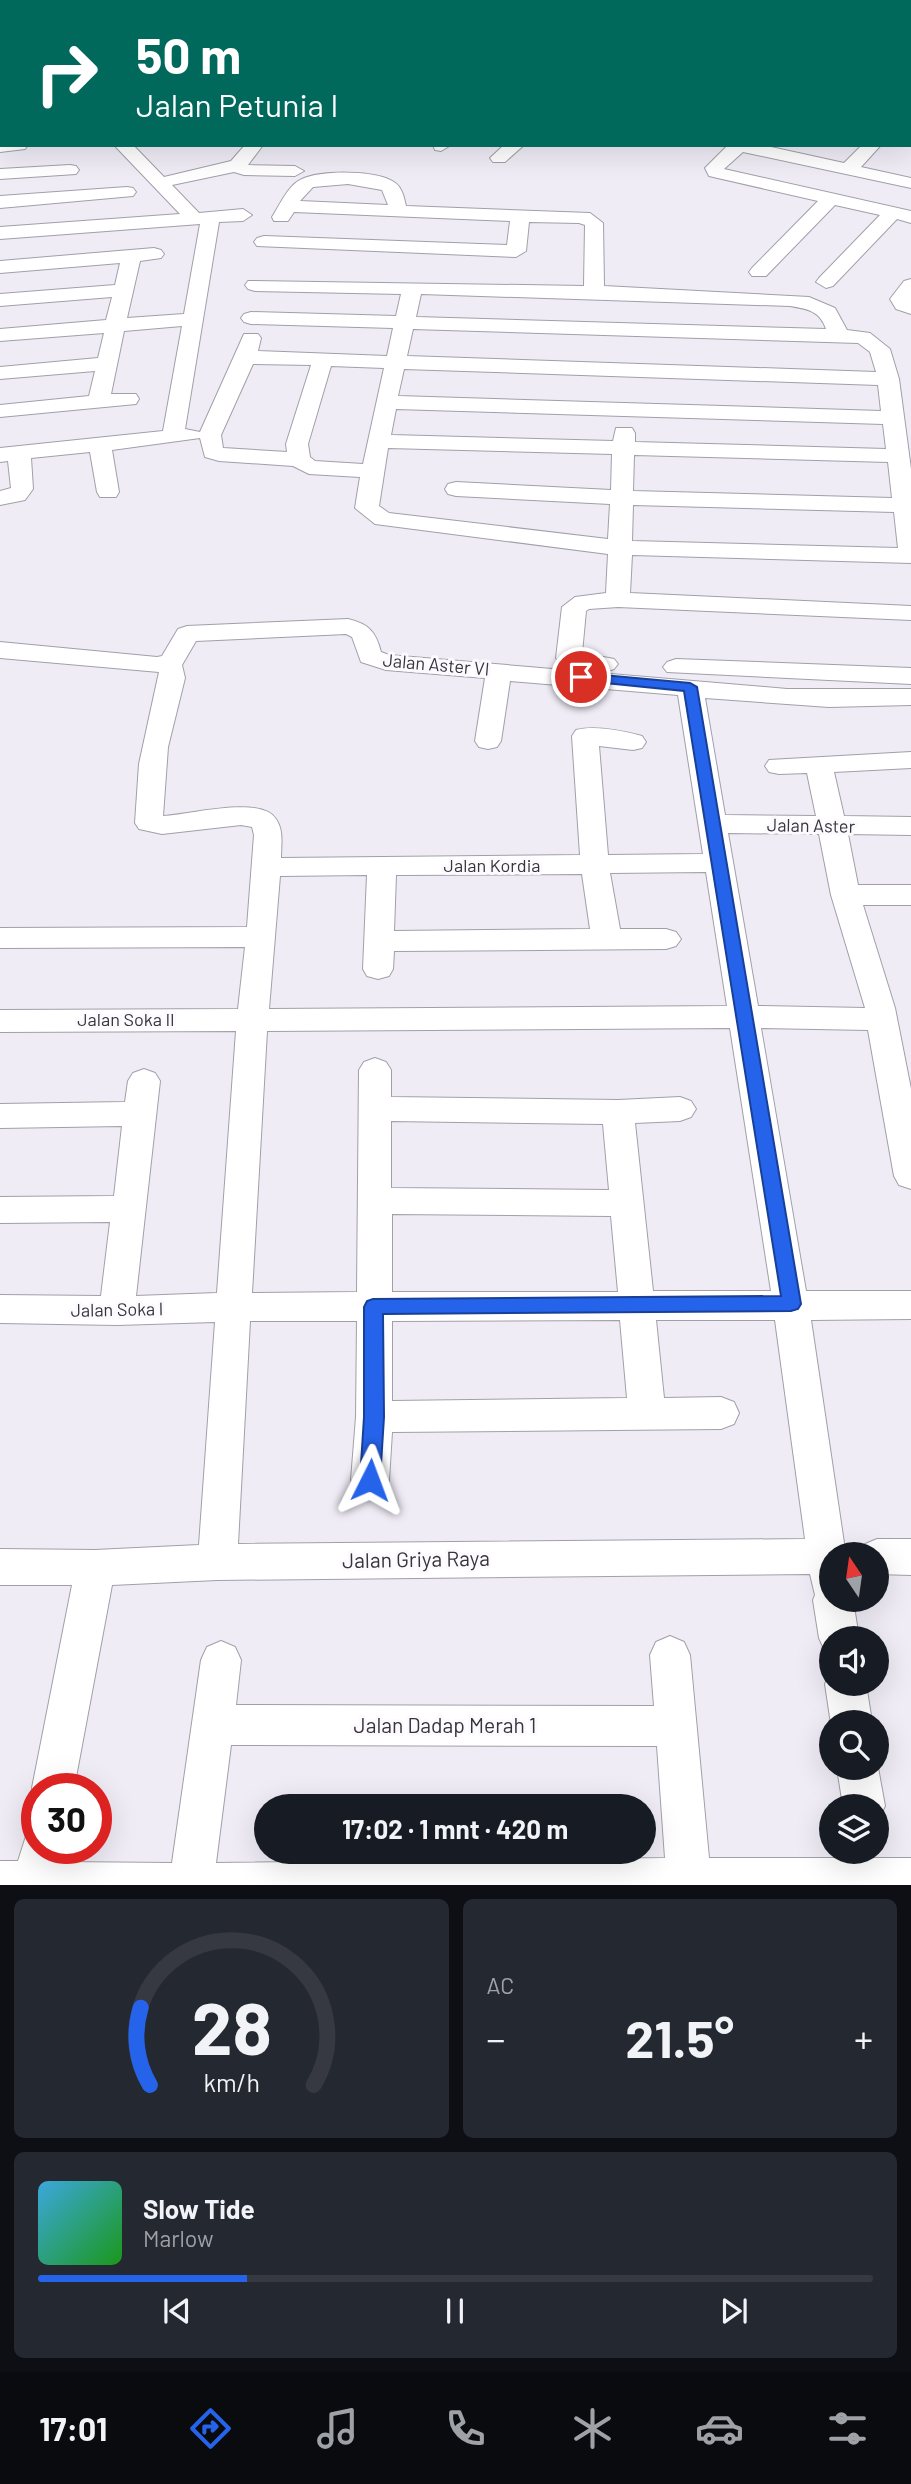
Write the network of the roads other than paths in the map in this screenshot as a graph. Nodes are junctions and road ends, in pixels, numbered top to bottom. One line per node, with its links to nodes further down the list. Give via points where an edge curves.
1 (125, 147): 16 (street)
2 (252, 147): 10 (street)
3 (513, 147): 9 (street)
4 (737, 147): 19 (street, via 715,172)
5 (758, 147): 7 (street)
6 (870, 147): 11 (street)
7 (797, 151): 11 (street)
8 (55, 153): 12 (street)
9 (499, 158)
10 (237, 166): 13 (street); 16 (street)
11 (848, 169): 15 (street)
12 (70, 170): 14 (street); 18 (street)
13 (295, 171)
14 (0, 174)
15 (908, 178)
16 (160, 183): 26 (street)
17 (127, 192): 18 (street)
18 (94, 194): 20 (street)
19 (831, 199): 24 (street); 33 (street)
20 (0, 202)
21 (288, 206): 22 (street); 22 (street, via 308,183 362,180 389,187); 28 (street)
22 (398, 211): 25 (street)
23 (243, 215): 26 (street)
24 (902, 215): 34 (street)
25 (520, 216): 29 (street); 40 (street, via 583,217 594,223)
26 (203, 218): 27 (street); 45 (street)
27 (0, 233)
28 (264, 242): 29 (street); 35 (street)
29 (516, 251): 39 (street)
30 (154, 254): 31 (street)
31 (131, 256): 32 (street); 37 (street)
32 (0, 267)
33 (759, 272)
34 (826, 282)
35 (254, 285): 38 (street); 44 (street)
36 (911, 285): 43 (street, via 900,299)
37 (123, 290): 42 (street); 47 (street)
38 (412, 290): 39 (street); 46 (street)
39 (516, 291): 40 (street)
40 (594, 292): 41 (street)
41 (628, 294): 48 (street); 50 (street, via 809,302 830,311)
42 (0, 300)
43 (911, 307)
44 (251, 317): 46 (street); 51 (street)
45 (194, 319): 47 (street); 66 (street, via 184,436)
46 (405, 323): 48 (street); 53 (street)
47 (115, 326): 49 (street); 54 (street)
48 (626, 330): 50 (street); 55 (street)
49 (0, 335)
50 (838, 336): 57 (street, via 873,341 880,349)
51 (246, 357): 52 (street); 70 (street, via 210,435 213,452)
52 (323, 359): 53 (street); 70 (street, via 297,444)
53 (396, 361): 55 (street); 59 (street)
54 (106, 364): 56 (street); 60 (street)
55 (625, 370): 57 (street); 61 (street)
56 (0, 373)
57 (887, 379): 63 (street)
58 (128, 399): 60 (street)
59 (387, 402): 61 (street); 64 (street)
60 (98, 403): 62 (street)
61 (624, 409): 63 (street); 67 (street)
62 (0, 411)
63 (892, 418): 69 (street)
64 (378, 441): 65 (street); 71 (street)
65 (466, 444): 67 (street); 72 (street)
66 (100, 446): 68 (street); 73 (street)
67 (623, 450): 69 (street); 75 (street)
68 (9, 454): 74 (street, via 22,489 17,495)
69 (896, 456): 76 (street)
70 (299, 460): 71 (street, via 309,467)
71 (372, 471): 77 (street, via 367,508 373,515)
72 (456, 489): 75 (street); 77 (street)
73 (108, 492)
74 (0, 498)
75 (622, 498): 76 (street); 78 (street)
76 (906, 513): 78 (street, via 911,556)
77 (449, 528): 78 (street)
78 (620, 548): 79 (street)
79 (618, 600): 80 (street); 84 (street, via 574,607 569,658 618,665)
80 (911, 613)
81 (0, 650): 82 (street)
82 (168, 664): 83 (street, Jalan Aster VI, via 183,638 196,632 348,626 363,632 370,657 376,660); 98 (street, via 173,676 163,706 149,823 258,817 268,835)
83 (499, 670): 85 (street, Jalan Aster VI); 87 (street)
84 (911, 676)
85 (690, 687): 86 (street, Jalan Aster VI, via 829,699); 92 (street)
86 (911, 697)
87 (488, 741)
88 (633, 742): 97 (street, via 585,736)
89 (911, 760): 90 (street)
90 (819, 764): 91 (street); 94 (street)
91 (779, 766)
92 (712, 824): 94 (street, Jalan Aster); 95 (street)
93 (911, 826): 94 (street, Jalan Aster)
94 (831, 827): 99 (street)
95 (717, 863): 97 (street, Jalan Kordia); 106 (street)
96 (382, 865): 97 (street, Jalan Kordia); 98 (street, Jalan Kordia); 103 (street, via 378,955)
97 (595, 866): 103 (street)
98 (267, 867): 102 (street)
99 (846, 895): 100 (street); 101 (street)
100 (897, 895): 101 (street, via 874,924)
101 (857, 934): 108 (street)
102 (261, 937): 104 (street); 107 (street)
103 (606, 937): 105 (street)
104 (0, 938)
105 (666, 939)
106 (744, 1017): 107 (street, Jalan Soka II); 108 (street, Jalan Soka II); 122 (street)
107 (251, 1019): 109 (street, Jalan Soka II); 125 (street)
108 (881, 1019): 117 (street)
109 (0, 1021)
110 (376, 1070): 113 (street)
111 (144, 1081): 115 (street)
112 (680, 1108): 114 (street)
113 (377, 1109): 114 (street); 118 (street)
114 (618, 1112): 119 (street)
115 (140, 1114): 116 (street); 120 (street)
116 (0, 1116)
117 (911, 1176)
118 (376, 1201): 119 (street); 126 (street)
119 (625, 1203): 123 (street)
120 (130, 1209): 121 (street); 128 (street)
121 (0, 1210)
122 (791, 1304): 123 (street, Jalan Soka I); 124 (street, Jalan Soka I); 133 (street)
123 (637, 1305): 126 (street, Jalan Soka I); 130 (street)
124 (911, 1305)
125 (234, 1307): 126 (street, Jalan Soka I); 128 (street, Jalan Soka I); 136 (street)
126 (373, 1307): 131 (street)
127 (0, 1309): 128 (street, Jalan Soka I)
128 (117, 1311)
129 (721, 1413): 130 (street)
130 (647, 1414): 131 (street)
131 (374, 1417): 132 (street)
132 (370, 1480)
133 (826, 1542)
134 (889, 1557): 135 (street)
135 (911, 1557)
136 (217, 1562): 137 (street, Jalan Griya Raya); 139 (street, Jalan Griya Raya)
137 (819, 1566)
138 (0, 1567): 139 (street, Jalan Griya Raya)
139 (95, 1568): 144 (street)
140 (670, 1655): 143 (street)
141 (221, 1660): 142 (street)
142 (214, 1725): 143 (street, Jalan Dadap Merah 1); 148 (street)
143 (676, 1727): 147 (street)
144 (56, 1773)
145 (28, 1875): 148 (street)
146 (893, 1875): 147 (street)
147 (689, 1880): 148 (street)
148 (191, 1885)

